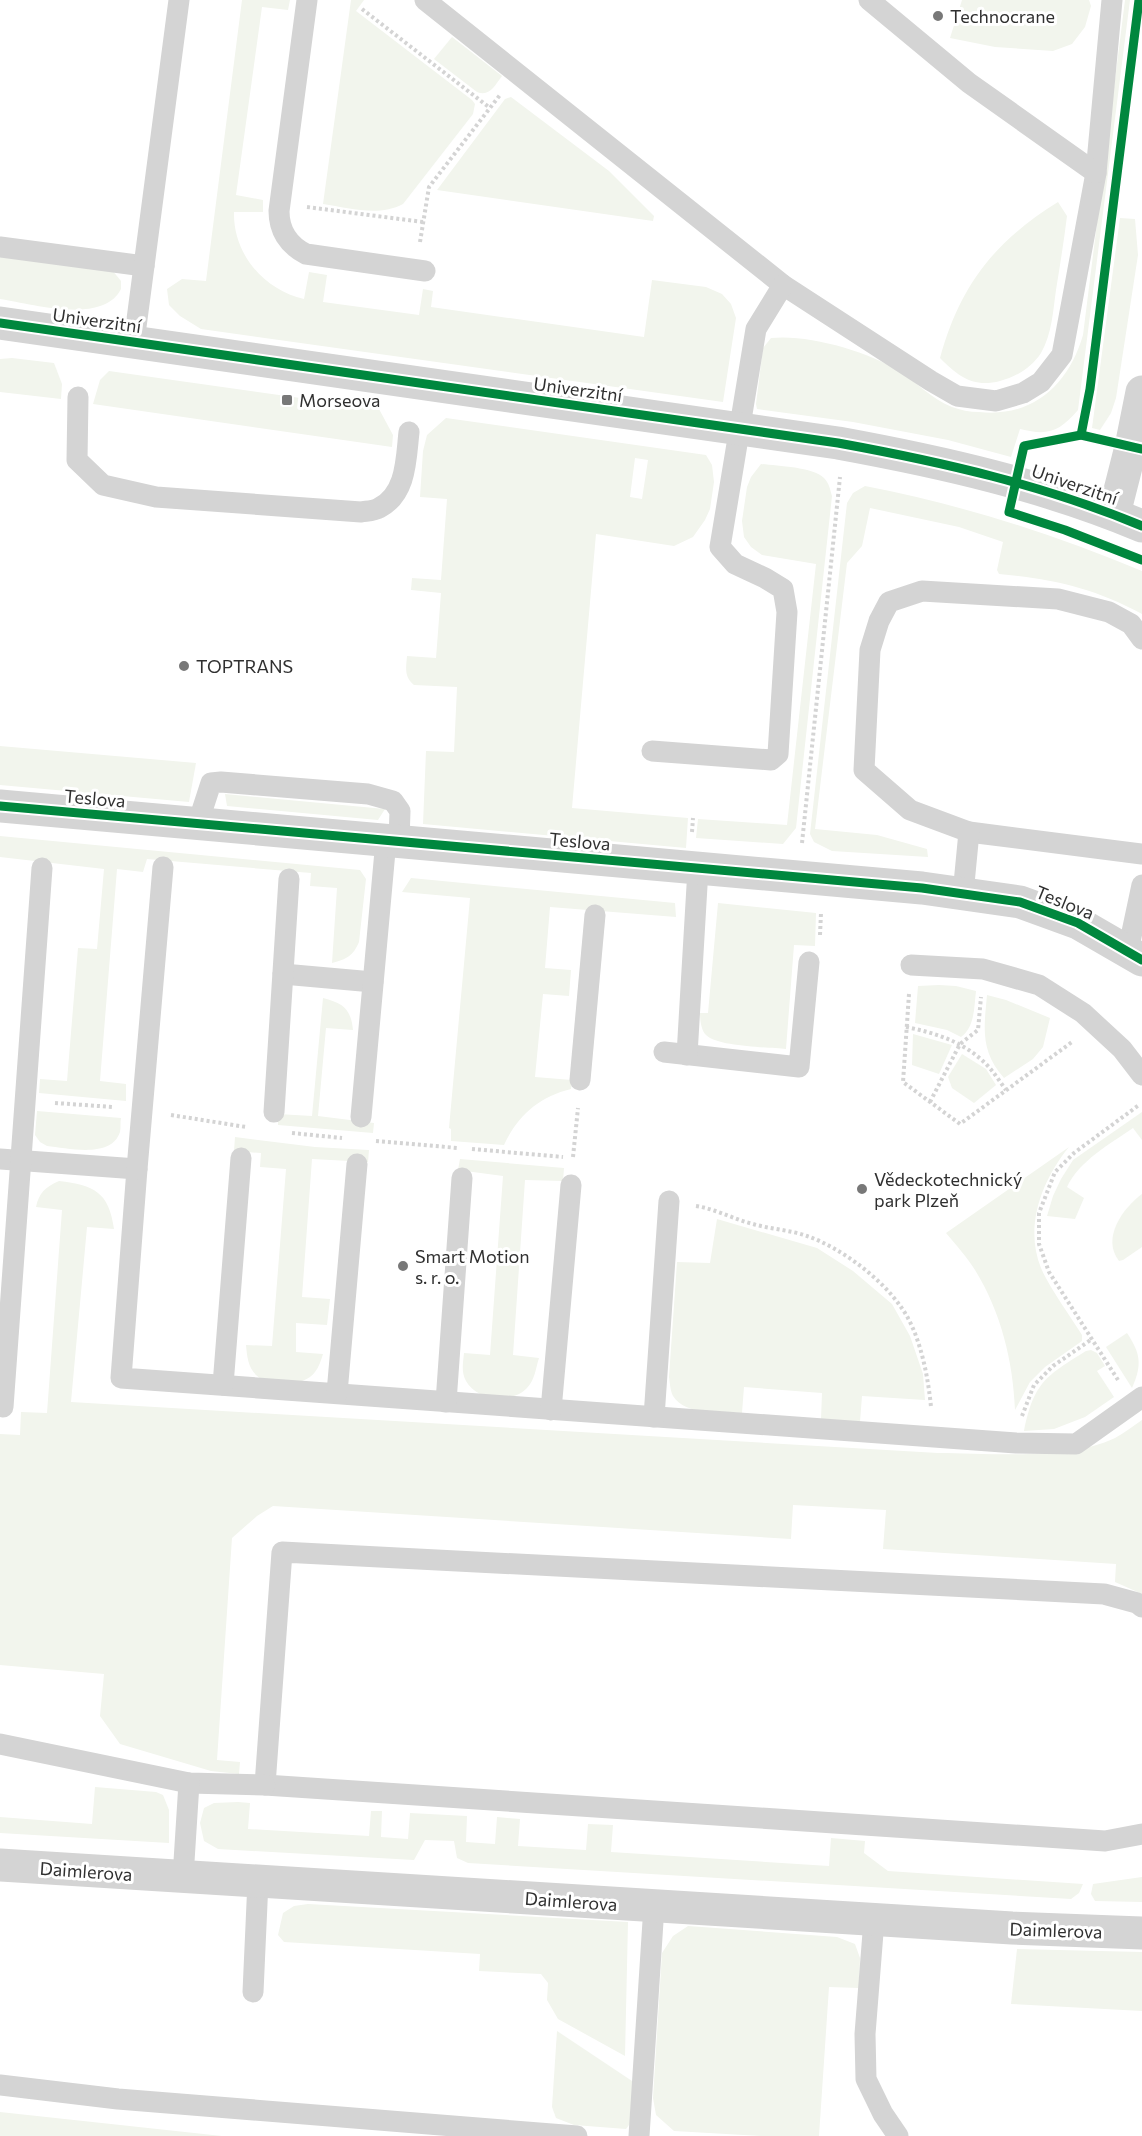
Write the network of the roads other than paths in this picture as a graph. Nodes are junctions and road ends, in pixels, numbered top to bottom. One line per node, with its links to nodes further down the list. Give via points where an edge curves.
1 (179, 0): 8 (lane)
2 (307, 0): 9 (lane, via 279,204 284,234 303,252 313,255)
3 (425, 0): 10 (lane)
4 (869, 0): 6 (lane, via 969,83)
5 (1112, 0): 6 (lane)
6 (1096, 173): 10 (lane, via 1062,355 1041,382 1023,393 996,401 957,396)
7 (0, 247): 8 (lane)
8 (144, 266): 12 (lane)
9 (421, 270)
10 (783, 285): 15 (lane, via 756,329)
11 (0, 323): 12 (street, Univerzitní)
12 (134, 342): 15 (street, Univerzitní)
13 (1142, 392): 17 (street, via 1131,447)
14 (78, 397): 16 (lane, via 77,460 104,485 156,497 361,512 379,509 394,496 404,477)
15 (738, 429): 17 (street, Univerzitní, via 931,460 1016,482); 19 (lane, via 720,547 735,564 783,590 787,612 778,754 771,760)
16 (409, 432)
17 (1128, 520)
18 (1142, 639): 22 (lane, via 1131,624 1109,612 1058,599 922,591 890,602 870,650 864,770 910,810)
19 (652, 751)
20 (0, 806): 21 (street, Teslova)
21 (198, 823): 23 (street, Teslova); 23 (lane, via 211,783 357,793 393,801 400,811)
22 (969, 832): 24 (lane); 30 (lane)
23 (392, 840): 27 (street, Teslova); 36 (lane)
24 (1142, 854)
25 (163, 867): 46 (lane)
26 (42, 868): 44 (lane)
27 (698, 869): 30 (street, Teslova); 38 (lane)
28 (289, 879): 35 (lane)
29 (1142, 885): 32 (lane)
30 (963, 894): 32 (street, Teslova, via 1020,902 1078,922)
31 (595, 915): 39 (lane, via 590,1044)
32 (1135, 956)
33 (809, 962): 38 (lane, via 799,1067)
34 (911, 965): 40 (lane, via 983,969 1039,985 1083,1013 1122,1049)
35 (283, 974): 36 (lane); 41 (lane)
36 (373, 982): 42 (lane)
37 (664, 1052): 38 (lane)
38 (687, 1055)
39 (580, 1080)
40 (1139, 1085)
41 (274, 1112)
42 (362, 1117)
43 (241, 1158): 50 (lane)
44 (10, 1160): 46 (lane); 54 (lane)
45 (357, 1164): 51 (lane)
46 (137, 1169): 50 (lane, via 121,1378)
47 (462, 1178): 53 (lane)
48 (571, 1185): 55 (lane)
49 (669, 1201): 56 (lane)
50 (223, 1385): 51 (lane)
51 (337, 1393): 53 (lane)
52 (1138, 1400): 56 (lane, via 1076,1444)
53 (447, 1402): 55 (lane)
54 (3, 1407)
55 (550, 1410): 56 (lane)
56 (654, 1417)
57 (1142, 1607): 60 (lane, via 1104,1594 282,1552)
58 (0, 1744): 59 (lane)
59 (189, 1783): 60 (lane); 63 (lane)
60 (264, 1785): 61 (lane, via 1105,1840)
61 (1142, 1834)
62 (0, 1865): 63 (street, Daimlerova)
63 (183, 1877): 64 (street, Daimlerova)
64 (258, 1881): 65 (street, Daimlerova); 68 (lane)
65 (654, 1906): 66 (street, Daimlerova); 71 (lane)
66 (874, 1920): 67 (street, Daimlerova); 72 (lane, via 865,2034 866,2079)
67 (1142, 1933)
68 (253, 1992)
69 (0, 2085): 70 (lane, via 118,2099)
70 (577, 2136)
71 (639, 2136)
72 (898, 2136)

